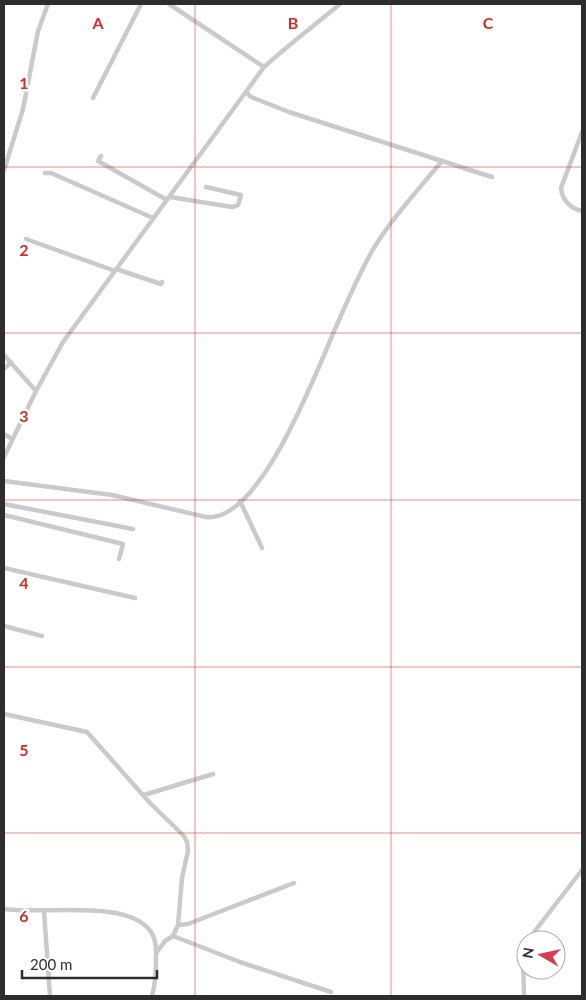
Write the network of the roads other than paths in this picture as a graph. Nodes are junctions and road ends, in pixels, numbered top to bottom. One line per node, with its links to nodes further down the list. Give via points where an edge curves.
1 (48, 4): 11 (street, via 38,31 23,109)
2 (141, 4): 7 (street)
3 (169, 4): 5 (street)
4 (340, 4): 5 (street)
5 (264, 67): 6 (street)
6 (246, 92): 10 (street, via 251,98 289,112); 15 (street)
7 (93, 98)
8 (582, 132): 16 (street, via 561,188 569,206)
9 (101, 156): 15 (street, via 98,161)
10 (442, 160): 13 (street); 29 (street, via 373,251 338,322 294,425 262,477)
11 (4, 170)
12 (45, 173): 17 (street)
13 (492, 177)
14 (206, 187): 15 (street, via 241,195 238,205 232,207)
15 (168, 198): 17 (street)
16 (582, 211)
17 (153, 218): 19 (street)
18 (26, 239): 19 (street)
19 (116, 270): 20 (street); 24 (street, via 63,342)
20 (162, 282)
21 (4, 355): 22 (street)
22 (11, 362): 23 (street); 24 (street)
23 (4, 369)
24 (36, 391): 26 (street)
25 (4, 434): 26 (street)
26 (12, 439): 27 (street)
27 (4, 457)
28 (4, 481): 29 (street, via 112,495 215,518)
29 (240, 501): 33 (street)
30 (4, 504): 32 (street)
31 (4, 515): 34 (street, via 123,544)
32 (133, 528)
33 (262, 548)
34 (119, 559)
35 (4, 568): 36 (street)
36 (135, 598)
37 (4, 626): 38 (street)
38 (42, 636)
39 (4, 714): 41 (street, via 87,732)
40 (212, 774): 41 (street)
41 (144, 795): 46 (street, via 187,842)
42 (582, 870): 47 (street)
43 (294, 883): 46 (street)
44 (4, 909): 45 (street)
45 (44, 911): 49 (street, via 88,911 134,917 150,930); 52 (street)
46 (178, 925): 48 (street)
47 (536, 930)
48 (173, 936): 49 (street, via 165,940); 51 (street)
49 (157, 952): 53 (street)
50 (524, 980): 54 (street)
51 (331, 992)
52 (50, 996)
53 (152, 996)
54 (524, 996)

